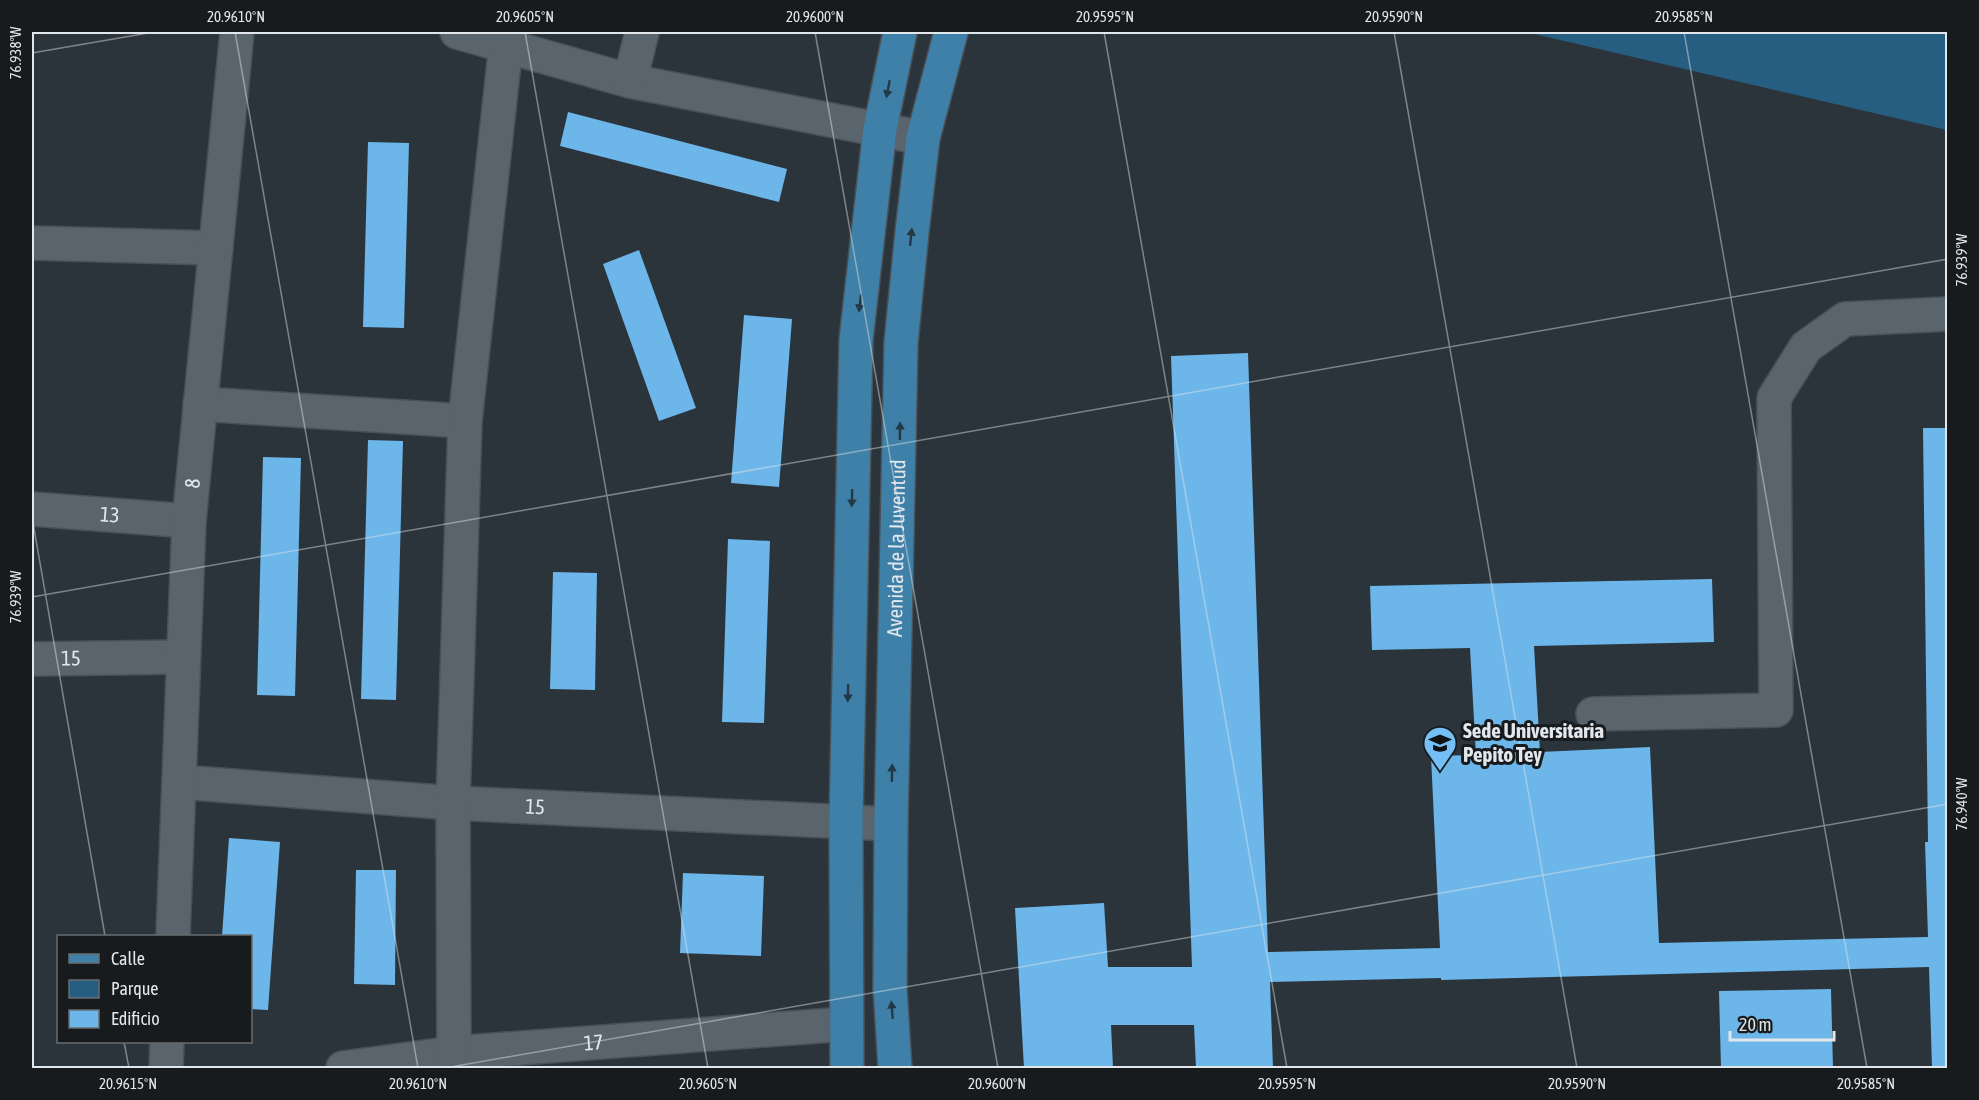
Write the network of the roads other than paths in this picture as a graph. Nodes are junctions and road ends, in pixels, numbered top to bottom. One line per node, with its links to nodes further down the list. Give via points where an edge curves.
1 (237, 32): 11 (street, 8)
2 (457, 32): 6 (street)
3 (642, 32): 7 (street)
4 (900, 32): 8 (main road, one-way to 8)
5 (951, 32): 9 (main road, Avenida de la Juventud)
6 (506, 44): 7 (street); 16 (street)
7 (630, 81): 8 (street)
8 (880, 129): 9 (street); 13 (main road, one-way to 13)
9 (923, 138): 14 (main road, Avenida de la Juventud, one-way to 9)
10 (32, 243): 11 (street)
11 (216, 248): 15 (street, 8)
12 (1947, 314): 21 (street, via 1845,319 1806,347 1774,398 1776,710)
13 (856, 340): 14 (main road); 24 (main road, one-way to 24)
14 (902, 343): 25 (main road, Avenida de la Juventud, one-way to 14)
15 (200, 404): 16 (street); 18 (street, 8)
16 (465, 421): 23 (street)
17 (32, 509): 18 (street, 13)
18 (189, 521): 19 (street, 8)
19 (182, 657): 20 (street, 15); 22 (street, 8)
20 (32, 659)
21 (1593, 714)
22 (180, 782): 23 (street, 15); 26 (street, 8)
23 (453, 803): 24 (street, 15); 29 (street)
24 (846, 821): 25 (street, 15); 27 (main road)
25 (891, 824): 33 (main road, Avenida de la Juventud, one-way to 25, via 890,988)
26 (172, 935)
27 (846, 1024): 29 (street, 17); 32 (main road)
28 (167, 1043): 30 (street)
29 (454, 1061): 31 (street, 17)
30 (166, 1068)
31 (343, 1068)
32 (847, 1068)
33 (895, 1068)

